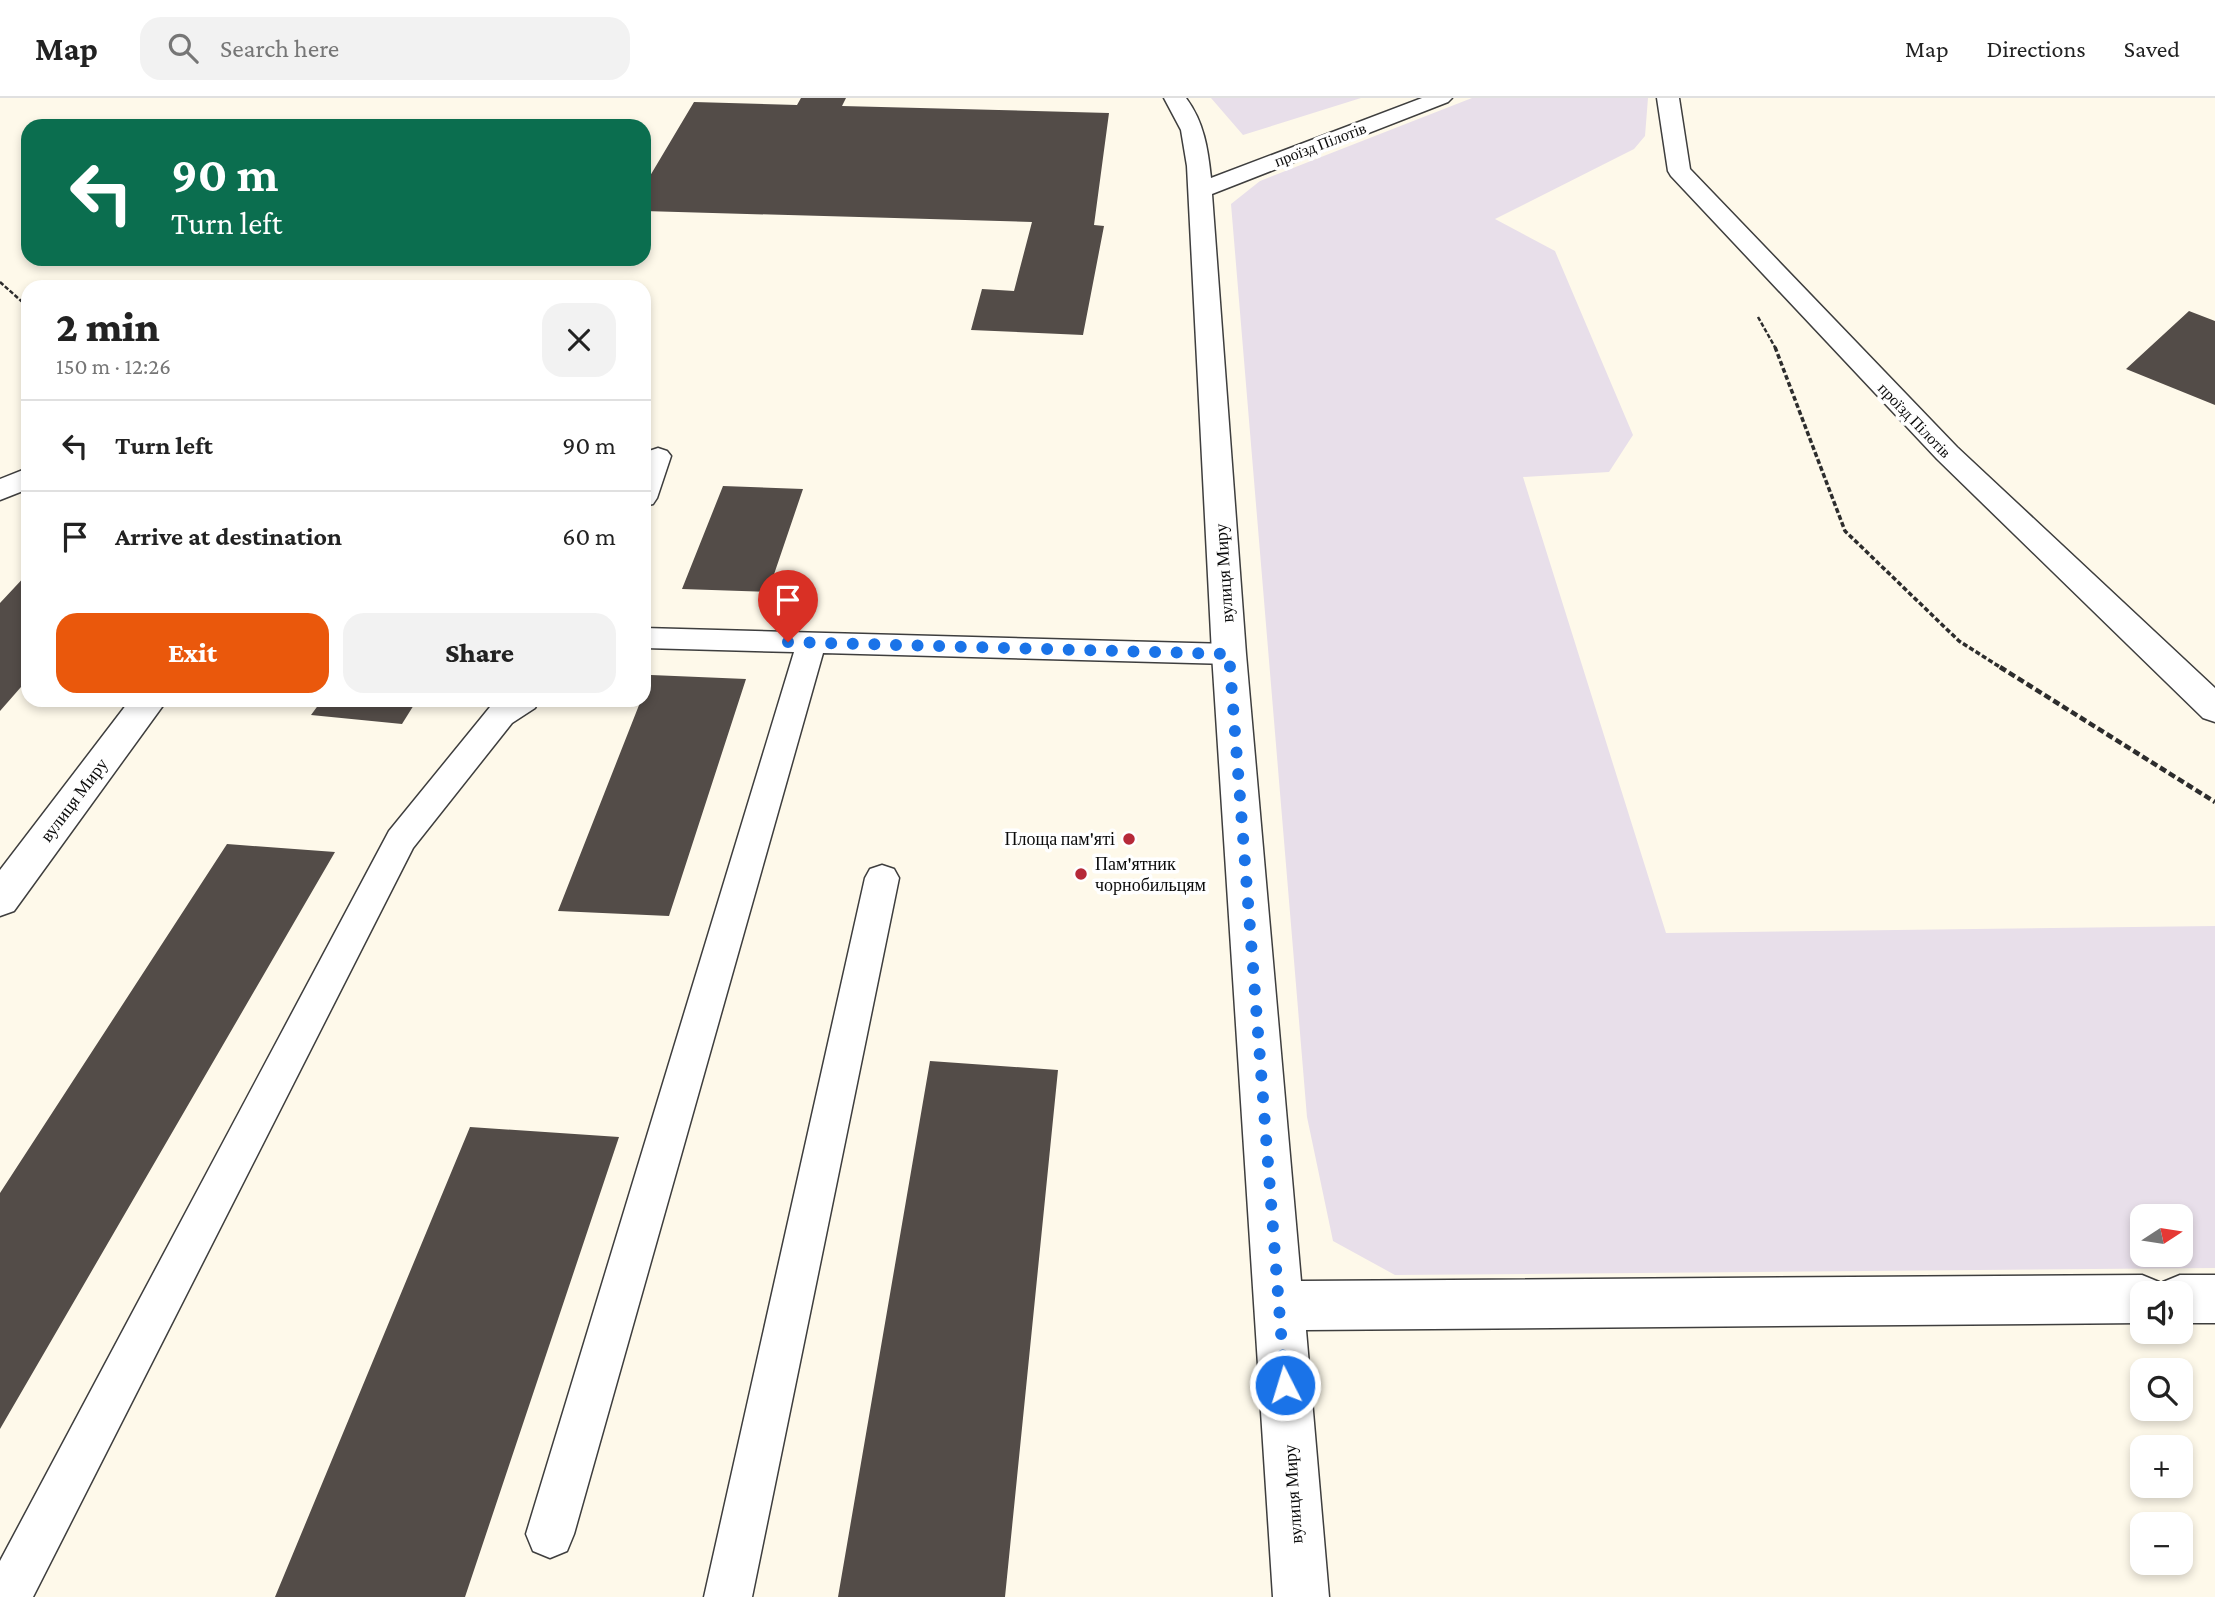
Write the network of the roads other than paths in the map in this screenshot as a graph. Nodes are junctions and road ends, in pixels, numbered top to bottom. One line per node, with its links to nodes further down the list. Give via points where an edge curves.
1 (1175, 98): 4 (street, вулиця Миру, via 1196,147)
2 (1441, 98): 4 (street, проїзд Пілотів)
3 (1668, 98): 14 (street, проїзд Пілотів, via 1679,171 1947,453)
4 (1200, 190): 11 (street, вулиця Миру)
5 (658, 456): 6 (lane)
6 (651, 477)
7 (21, 480): 8 (street)
8 (0, 491)
9 (651, 638): 10 (lane)
10 (812, 642): 11 (lane); 21 (lane)
11 (1229, 654): 20 (street, вулиця Миру)
12 (144, 707): 16 (street, вулиця Миру)
13 (513, 707): 22 (lane, via 501,715 401,840)
14 (2215, 709)
15 (882, 878): 23 (lane)
16 (0, 900)
17 (2130, 1299): 20 (street)
18 (2193, 1299): 19 (street)
19 (2215, 1299)
20 (1279, 1306): 24 (street, вулиця Миру)
21 (550, 1534)
22 (7, 1597)
23 (728, 1597)
24 (1301, 1597)

